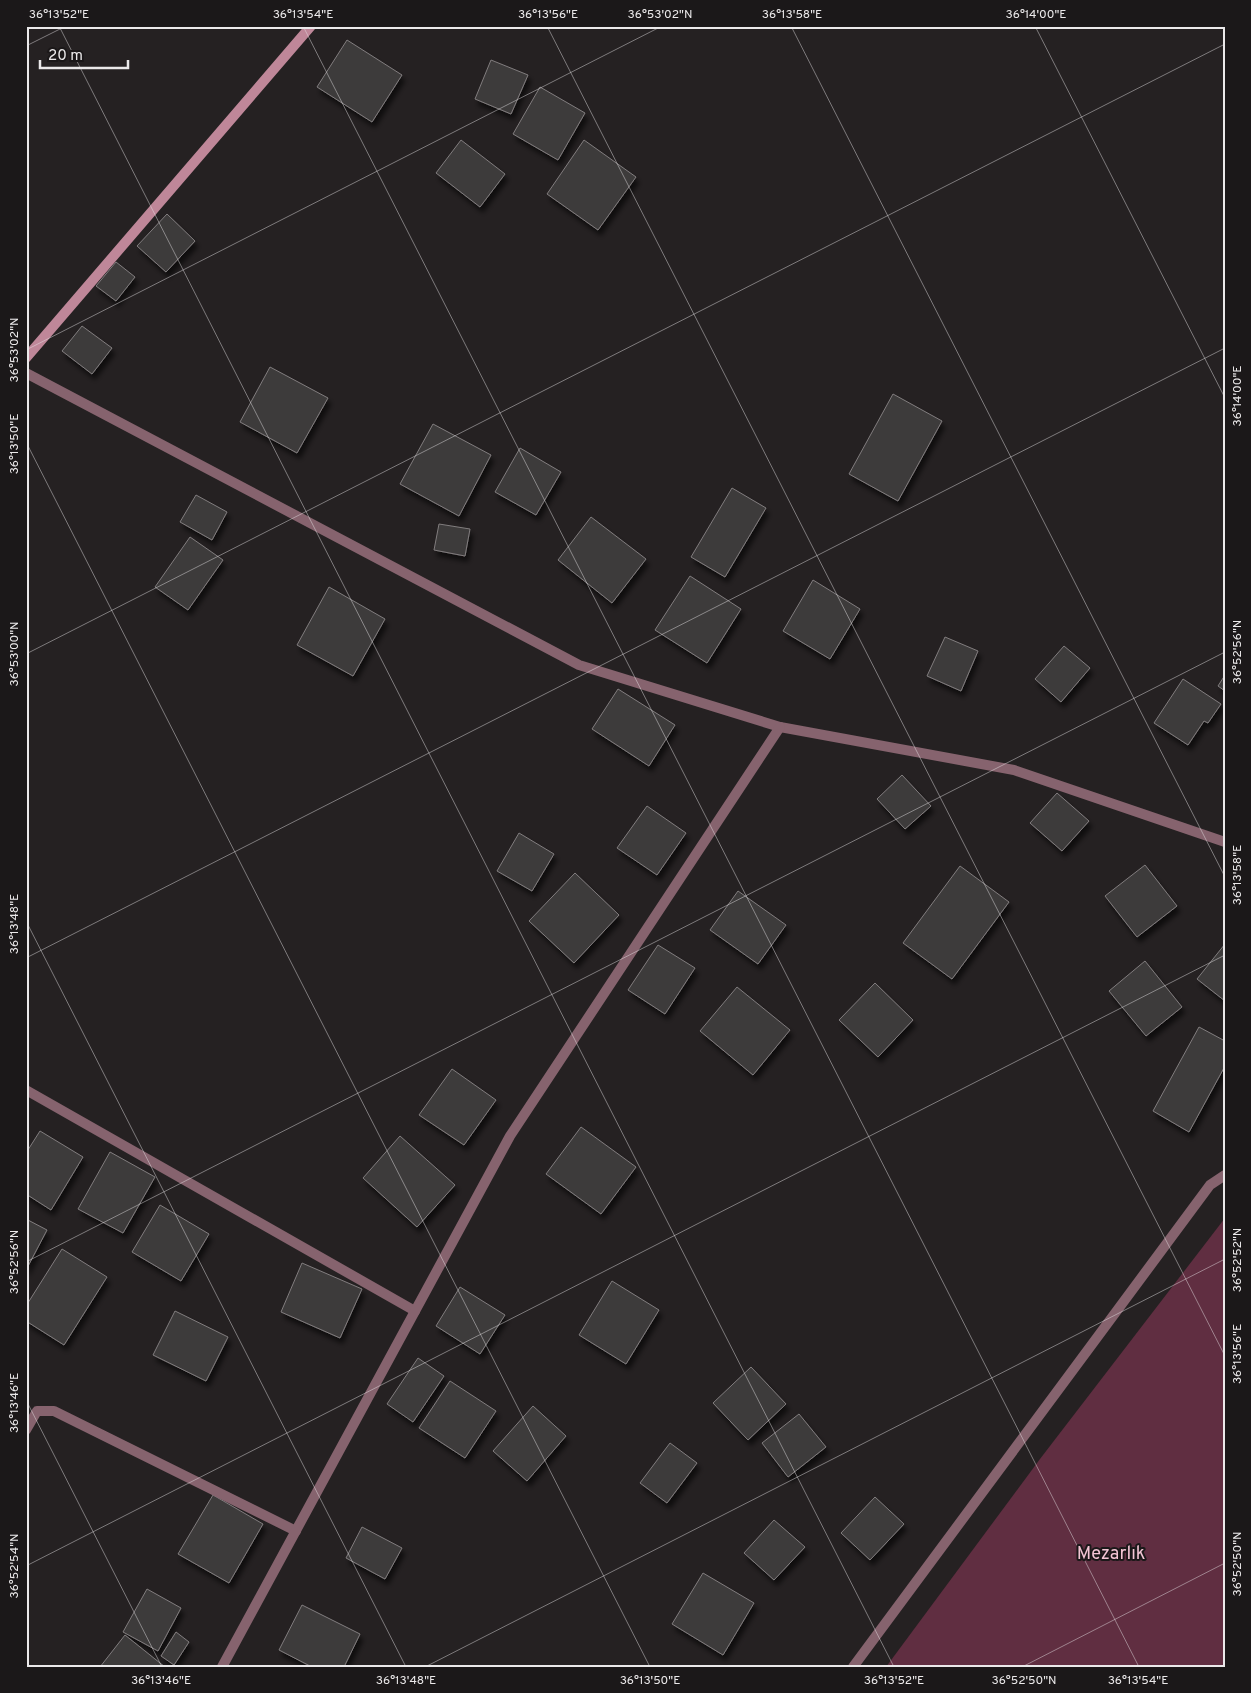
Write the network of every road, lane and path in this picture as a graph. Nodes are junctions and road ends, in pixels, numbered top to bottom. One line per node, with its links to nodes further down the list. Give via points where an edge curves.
1 (311, 26): 2 (street)
2 (26, 358)
3 (26, 373): 4 (street, via 578,665)
4 (780, 727): 5 (street, via 1014,770); 8 (street, via 510,1136)
5 (1225, 842)
6 (26, 1090): 8 (street)
7 (1225, 1175): 12 (street, via 1210,1185)
8 (415, 1311): 10 (street)
9 (26, 1430): 10 (street, via 37,1411 54,1411)
10 (296, 1531): 11 (street)
11 (222, 1667)
12 (853, 1667)

